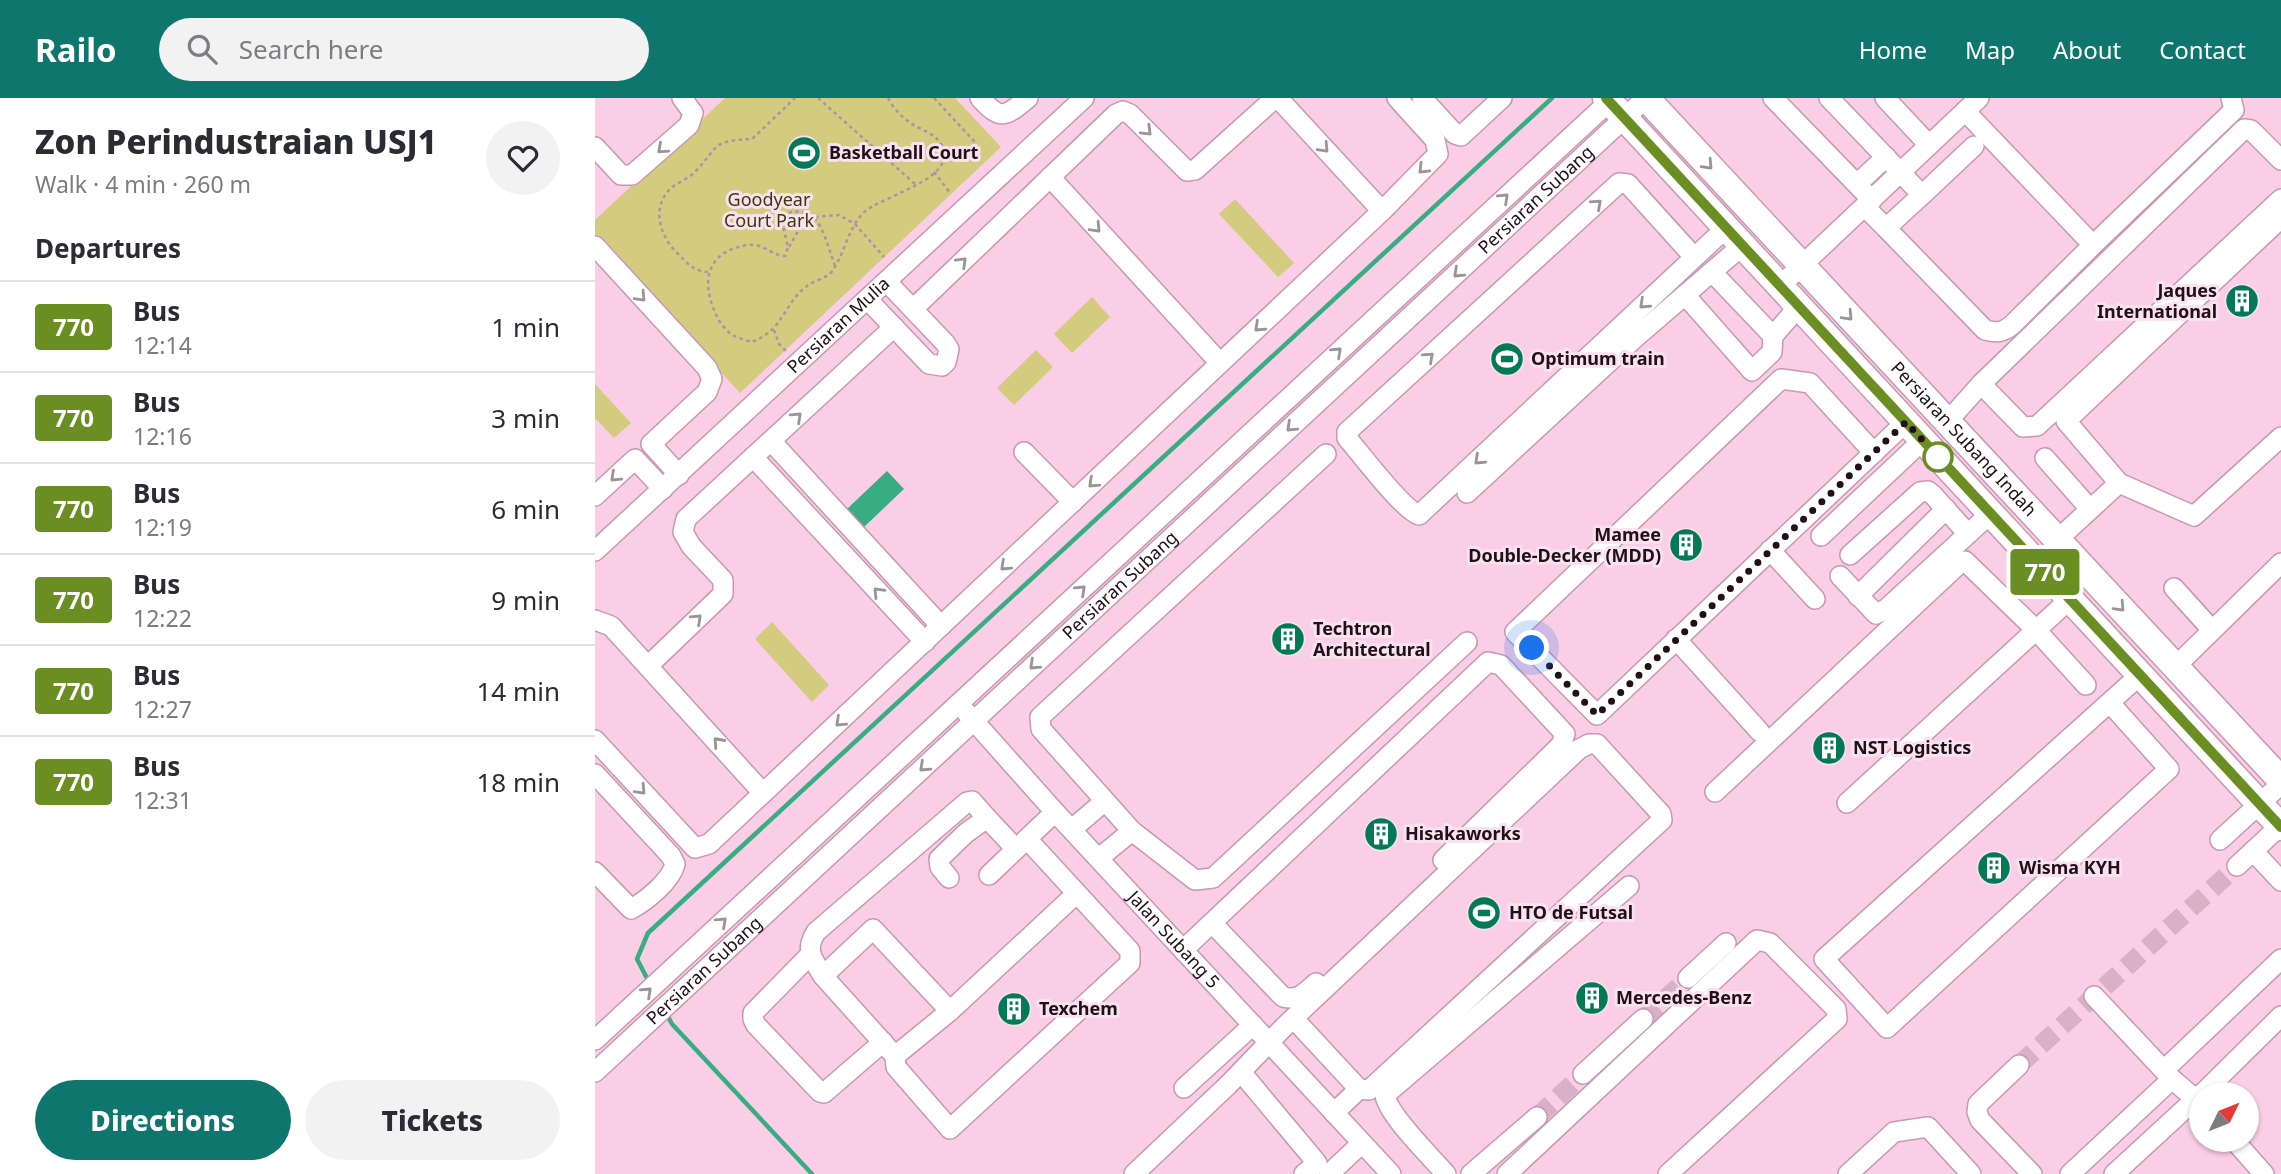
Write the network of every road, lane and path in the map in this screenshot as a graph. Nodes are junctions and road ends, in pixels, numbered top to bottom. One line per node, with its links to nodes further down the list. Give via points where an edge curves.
1 (682, 98): 23 (street, one-way to 23, via 693,113 689,125 632,175 621,175)
2 (795, 98): 48 (path, via 752,139 731,140 710,151 694,173 669,190 663,200 660,227 671,247 696,271)
3 (818, 98): 30 (path)
4 (888, 98): 26 (path, via 909,121 942,144 943,162)
5 (934, 98): 21 (path)
6 (980, 98): 7 (street, via 1003,115)
7 (1028, 98)
8 (1084, 98): 50 (street, Persiaran Mulia)
9 (1277, 98): 28 (street, one-way to 9, via 1123,111 1187,171 1195,170); 35 (street, one-way to 35)
10 (1397, 98): 35 (street, one-way to 35, via 1435,139 1438,154)
11 (1422, 98): 12 (street, via 1461,136)
12 (1502, 98)
13 (1646, 98): 18 (street, Persiaran Subang); 47 (main road, Persiaran Subang Indah, one-way to 47)
14 (1773, 98): 29 (street)
15 (1829, 98): 24 (street)
16 (1885, 98): 22 (street)
17 (2231, 98): 41 (street, via 2234,110)
18 (1613, 104): 40 (main road, Persiaran Subang Indah); 103 (street, Persiaran Subang, one-way to 18); 105 (street, Persiaran Subang, one-way to 105)
19 (1972, 104): 20 (street); 22 (street)
20 (1982, 138): 32 (street); 41 (street)
21 (975, 142)
22 (1929, 145): 27 (street)
23 (595, 147)
24 (1886, 157): 27 (street); 29 (street)
25 (2281, 160): 61 (street, via 2251,130 2244,129)
26 (934, 172): 30 (path); 31 (path)
27 (1901, 172): 32 (street); 34 (street)
28 (1050, 177): 55 (street, one-way to 28); 59 (street, one-way to 59)
29 (1857, 184): 34 (street)
30 (916, 185): 38 (path, via 865,212)
31 (951, 194)
32 (1922, 195): 39 (street)
33 (2281, 199): 61 (street, via 2037,426 2023,427)
34 (1868, 203): 39 (street); 47 (street)
35 (1382, 211): 59 (street, one-way to 59)
36 (814, 217): 38 (path, via 839,215); 43 (path, via 804,221); 43 (path, via 793,211 787,214 782,222); 46 (path)
37 (2281, 218): 72 (street, via 2066,421)
38 (855, 225): 45 (path); 46 (path)
39 (1886, 228): 41 (street, via 1985,330 1994,333 2012,325)
40 (1730, 231): 44 (street); 49 (street); 51 (main road, Persiaran Subang Indah)
41 (2093, 245)
42 (595, 246): 71 (street, one-way to 71, via 707,368 712,379 707,392 651,444)
43 (786, 253): 48 (path, via 778,256 753,244 735,247 719,257)
44 (1691, 254): 44 (street, one-way to 44, via 1419,514 1400,500 1347,438 1347,432 1619,183 1628,184)
45 (884, 257)
46 (835, 266): 57 (path, via 800,293)
47 (1801, 266): 51 (street); 62 (main road, Persiaran Subang Indah, one-way to 62)
48 (708, 272): 57 (path, via 713,308 732,334 752,342)
49 (1712, 272): 52 (street); 58 (street)
50 (887, 282): 53 (street, Persiaran Mulia); 55 (street)
51 (1780, 286): 54 (main road, Persiaran Subang Indah)
52 (1685, 295): 58 (street, via 1752,371 1772,352); 74 (street)
53 (868, 300): 56 (street); 60 (street, Persiaran Mulia)
54 (1799, 306): 58 (street); 63 (main road, Persiaran Subang Indah)
55 (913, 309): 56 (street, via 949,349 942,366 929,364)
56 (894, 327): 65 (street, one-way to 56)
57 (773, 330): 60 (path, via 779,344)
58 (1773, 336)
59 (1220, 363): 76 (street, one-way to 76)
60 (799, 364): 71 (street, Persiaran Mulia)
61 (1981, 384): 62 (street)
62 (1947, 422): 82 (main road, Persiaran Subang Indah)
63 (1915, 431): 67 (street); 79 (main road, Persiaran Subang Indah); 81 (street)
64 (2281, 437): 72 (street, via 2194,516)
65 (771, 441): 69 (street); 93 (street)
66 (1024, 452): 76 (street)
67 (1874, 453): 83 (street); 96 (street, via 1810,383 1781,379 1515,632 1597,715)
68 (1326, 454): 112 (street, via 1040,717 1041,729)
69 (753, 457): 97 (street, one-way to 69); 99 (street, one-way to 69, via 723,594 723,580 683,532 686,519)
70 (2045, 457): 78 (street)
71 (679, 475): 73 (street, Persiaran Mulia)
72 (2119, 483): 78 (street)
73 (663, 489): 75 (street, one-way to 75, via 635,458); 84 (street, Persiaran Mulia)
74 (1467, 493)
75 (595, 496)
76 (1073, 502): 93 (street, one-way to 93)
77 (1946, 509): 80 (street); 85 (street, via 1928,491 1920,492); 89 (street)
78 (2090, 509): 82 (street)
79 (1991, 513): 80 (street); 91 (main road, Persiaran Subang Indah)
80 (1969, 534): 89 (street, via 1886,609 1876,614)
81 (1821, 536)
82 (2057, 540): 100 (main road, Persiaran Subang Indah, one-way to 100)
83 (1770, 550): 90 (street); 96 (street)
84 (595, 551)
85 (1850, 555)
86 (2281, 564): 95 (street)
87 (1840, 576): 89 (street)
88 (2174, 588): 95 (street)
89 (1858, 596)
90 (1815, 598)
91 (2070, 599): 94 (street); 101 (main road, Persiaran Subang Indah)
92 (595, 620): 99 (street, via 611,626)
93 (941, 626): 97 (street)
94 (2036, 630): 102 (street); 110 (street, via 1965,561 1960,563); 113 (street)
95 (2212, 631): 100 (street)
96 (1676, 639): 106 (street)
97 (925, 642): 111 (street, one-way to 111)
98 (1467, 642): 119 (street, via 1213,878 1195,880)
99 (648, 666): 111 (street, one-way to 99)
100 (2175, 667): 109 (main road, Persiaran Subang Indah)
101 (2140, 675): 104 (street); 114 (main road, Persiaran Subang Indah)
102 (2086, 685)
103 (958, 703): 105 (street, Jalan Subang 5); 144 (street, Persiaran Subang, one-way to 103)
104 (2109, 703): 104 (street, via 2169,769 1887,1028 1824,959)
105 (974, 720): 115 (street, Jalan Subang 5); 148 (street, Persiaran Subang, one-way to 148)
106 (1760, 732)
107 (595, 740): 111 (street, one-way to 111, via 695,848 709,844)
108 (595, 774): 125 (street, via 675,864 674,871 631,909)
109 (2281, 782): 114 (street)
110 (1715, 792)
111 (764, 793)
112 (1105, 801): 118 (street); 119 (street)
113 (1847, 803)
114 (2260, 804): 117 (main road, Persiaran Subang Indah); 120 (street)
115 (1055, 812): 118 (street, Jalan Subang 5); 121 (street)
116 (987, 818): 121 (street); 127 (street, via 939,859); 134 (street, via 972,801 967,802 816,932 809,943)
117 (2281, 826): 122 (street)
118 (1072, 829): 123 (street, Jalan Subang 5)
119 (1132, 831): 123 (street)
120 (2220, 840)
121 (1022, 844): 126 (street); 130 (street)
122 (2253, 851): 124 (street); 128 (street)
123 (1099, 858): 133 (street, Jalan Subang 5)
124 (2237, 866)
125 (595, 872)
126 (989, 875)
127 (949, 878)
128 (2281, 881)
129 (1629, 886): 166 (street, via 1385,1095 1396,1116)
130 (1077, 893): 139 (street); 146 (street, via 1131,951 1130,963 950,1129 896,1067)
131 (1212, 923): 131 (street, via 1488,662 1501,665 1565,734 1561,745 1302,996 1283,997); 133 (street)
132 (1726, 943): 137 (street)
133 (1183, 950): 143 (street, Jalan Subang 5)
134 (811, 954): 136 (street); 146 (street, via 753,1013 756,1025 824,1093)
135 (2281, 960): 151 (street)
136 (823, 976): 139 (street, via 873,929); 146 (street)
137 (1688, 978)
138 (2094, 996): 151 (street)
139 (950, 1012): 146 (street)
140 (2281, 1016): 152 (street)
141 (1294, 1019): 145 (street); 154 (street); 154 (street, via 1579,749 1597,744 1645,795 1663,820 1369,1090)
142 (1643, 1019): 150 (street)
143 (1253, 1025): 145 (street, Jalan Subang 5); 153 (street)
144 (595, 1040)
145 (1269, 1042): 149 (street); 157 (street, Jalan Subang 5)
146 (889, 1049)
147 (2019, 1065): 172 (street, via 1978,1104 1977,1112)
148 (595, 1072)
149 (1241, 1072): 163 (street); 164 (street, via 1317,1163)
150 (1583, 1074)
151 (2168, 1074): 155 (street); 173 (street)
152 (2216, 1082)
153 (1184, 1088)
154 (1359, 1089): 157 (street)
155 (2189, 1090)
156 (2189, 1108): 174 (street)
157 (1334, 1113): 159 (street, Jalan Subang 5)
158 (1537, 1117): 167 (street)
159 (1362, 1143): 162 (street); 165 (street, Jalan Subang 5)
160 (2243, 1152): 161 (street)
161 (2259, 1172)
162 (1333, 1173)
163 (1134, 1174)
164 (1304, 1174)
165 (1391, 1174)
166 (1446, 1174)
167 (1471, 1174)
168 (1507, 1174): 169 (street, via 1757,940 1770,943 1836,1010 1837,1019)
169 (1668, 1174)
170 (1848, 1174): 171 (street, via 1894,1132 1928,1127)
171 (1971, 1174)
172 (2032, 1174)
173 (2070, 1174)
174 (2114, 1174)

